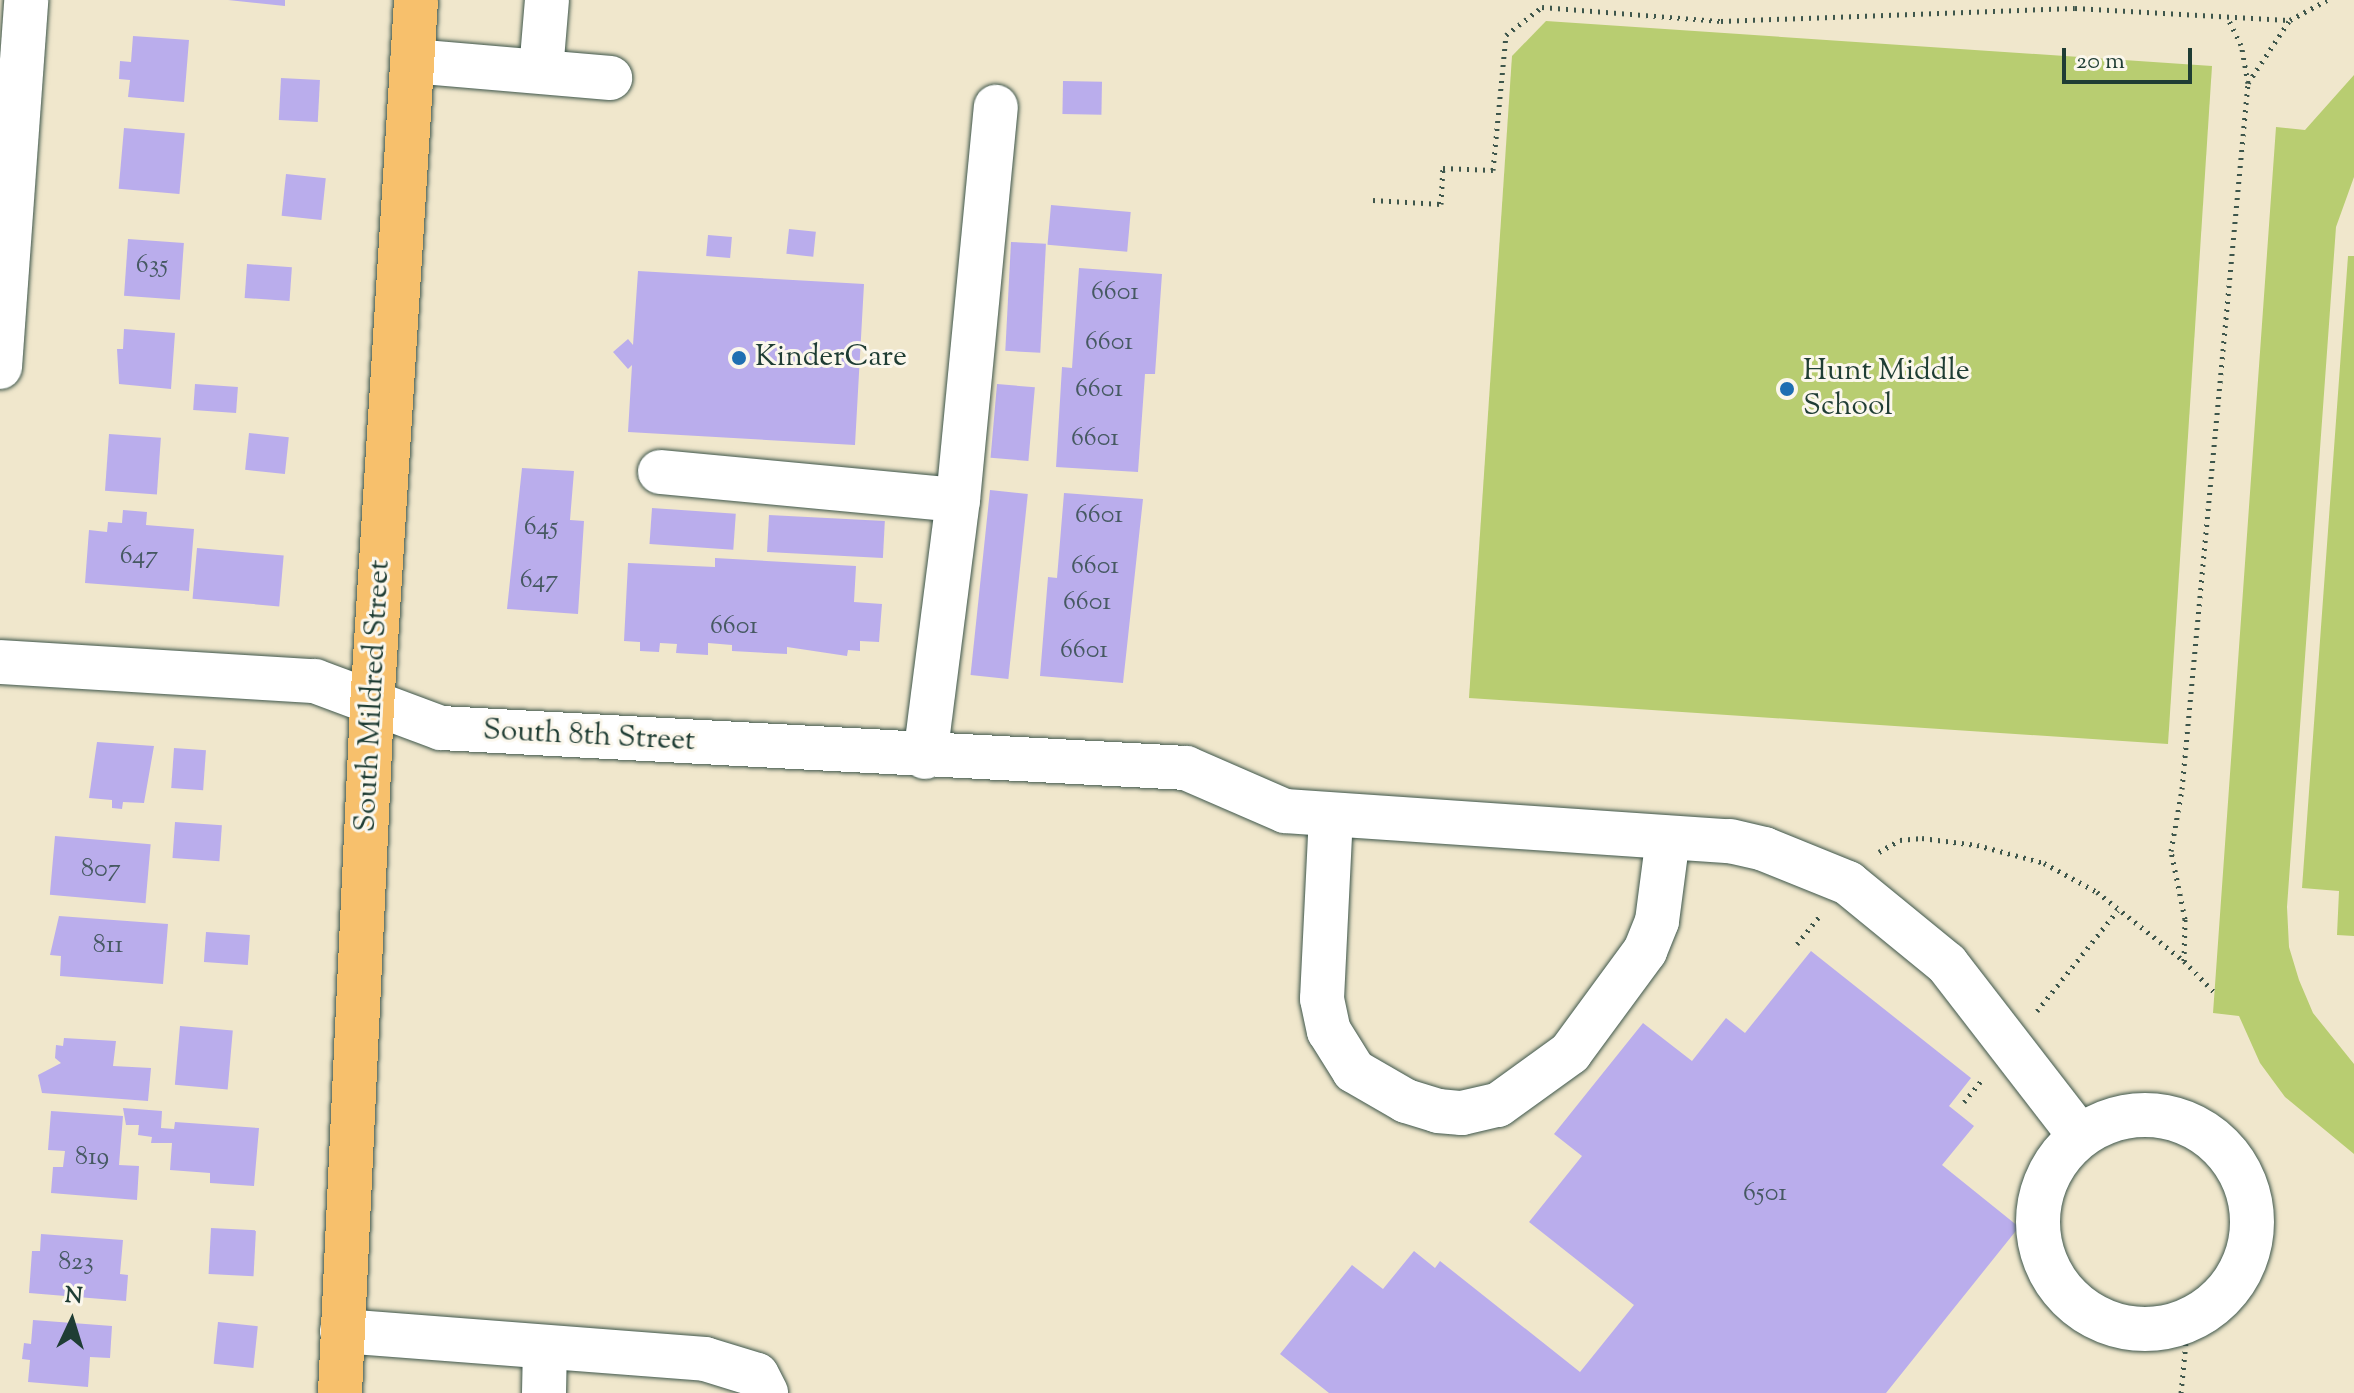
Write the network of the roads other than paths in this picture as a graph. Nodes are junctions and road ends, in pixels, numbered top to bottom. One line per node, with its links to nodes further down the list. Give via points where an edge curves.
1 (26, 0): 8 (street)
2 (416, 0): 4 (main road, South Mildred Street)
3 (547, 0): 5 (street)
4 (412, 61): 5 (street); 12 (main road, South Mildred Street)
5 (541, 71): 6 (street)
6 (610, 78)
7 (996, 107): 10 (street)
8 (0, 367)
9 (660, 472): 10 (street)
10 (958, 500): 13 (street)
11 (0, 662): 12 (street, South 8th Street, via 315,681)
12 (372, 706): 13 (street, South 8th Street, via 441,728); 17 (main road, South Mildred Street)
13 (925, 757): 14 (street, South 8th Street, via 1186,768 1285,811)
14 (1331, 815): 15 (street); 15 (street, via 1322,999 1329,1031 1354,1071 1375,1086 1438,1111 1462,1113 1498,1105 1570,1053 1645,951 1657,921)
15 (1668, 838): 16 (street, via 1764,849 1848,883 1947,964)
16 (2080, 1136): 16 (street, via 2128,1116 2167,1118 2204,1131 2239,1169 2249,1193 2251,1244 2229,1291 2188,1322 2163,1329 2111,1325 2067,1297 2052,1276 2040,1239 2039,1200 2055,1165)
17 (342, 1331): 18 (street); 19 (main road, South Mildred Street)
18 (545, 1347): 20 (street); 21 (street, via 705,1359 757,1375)
19 (340, 1393)
20 (544, 1393)
21 (766, 1393)

